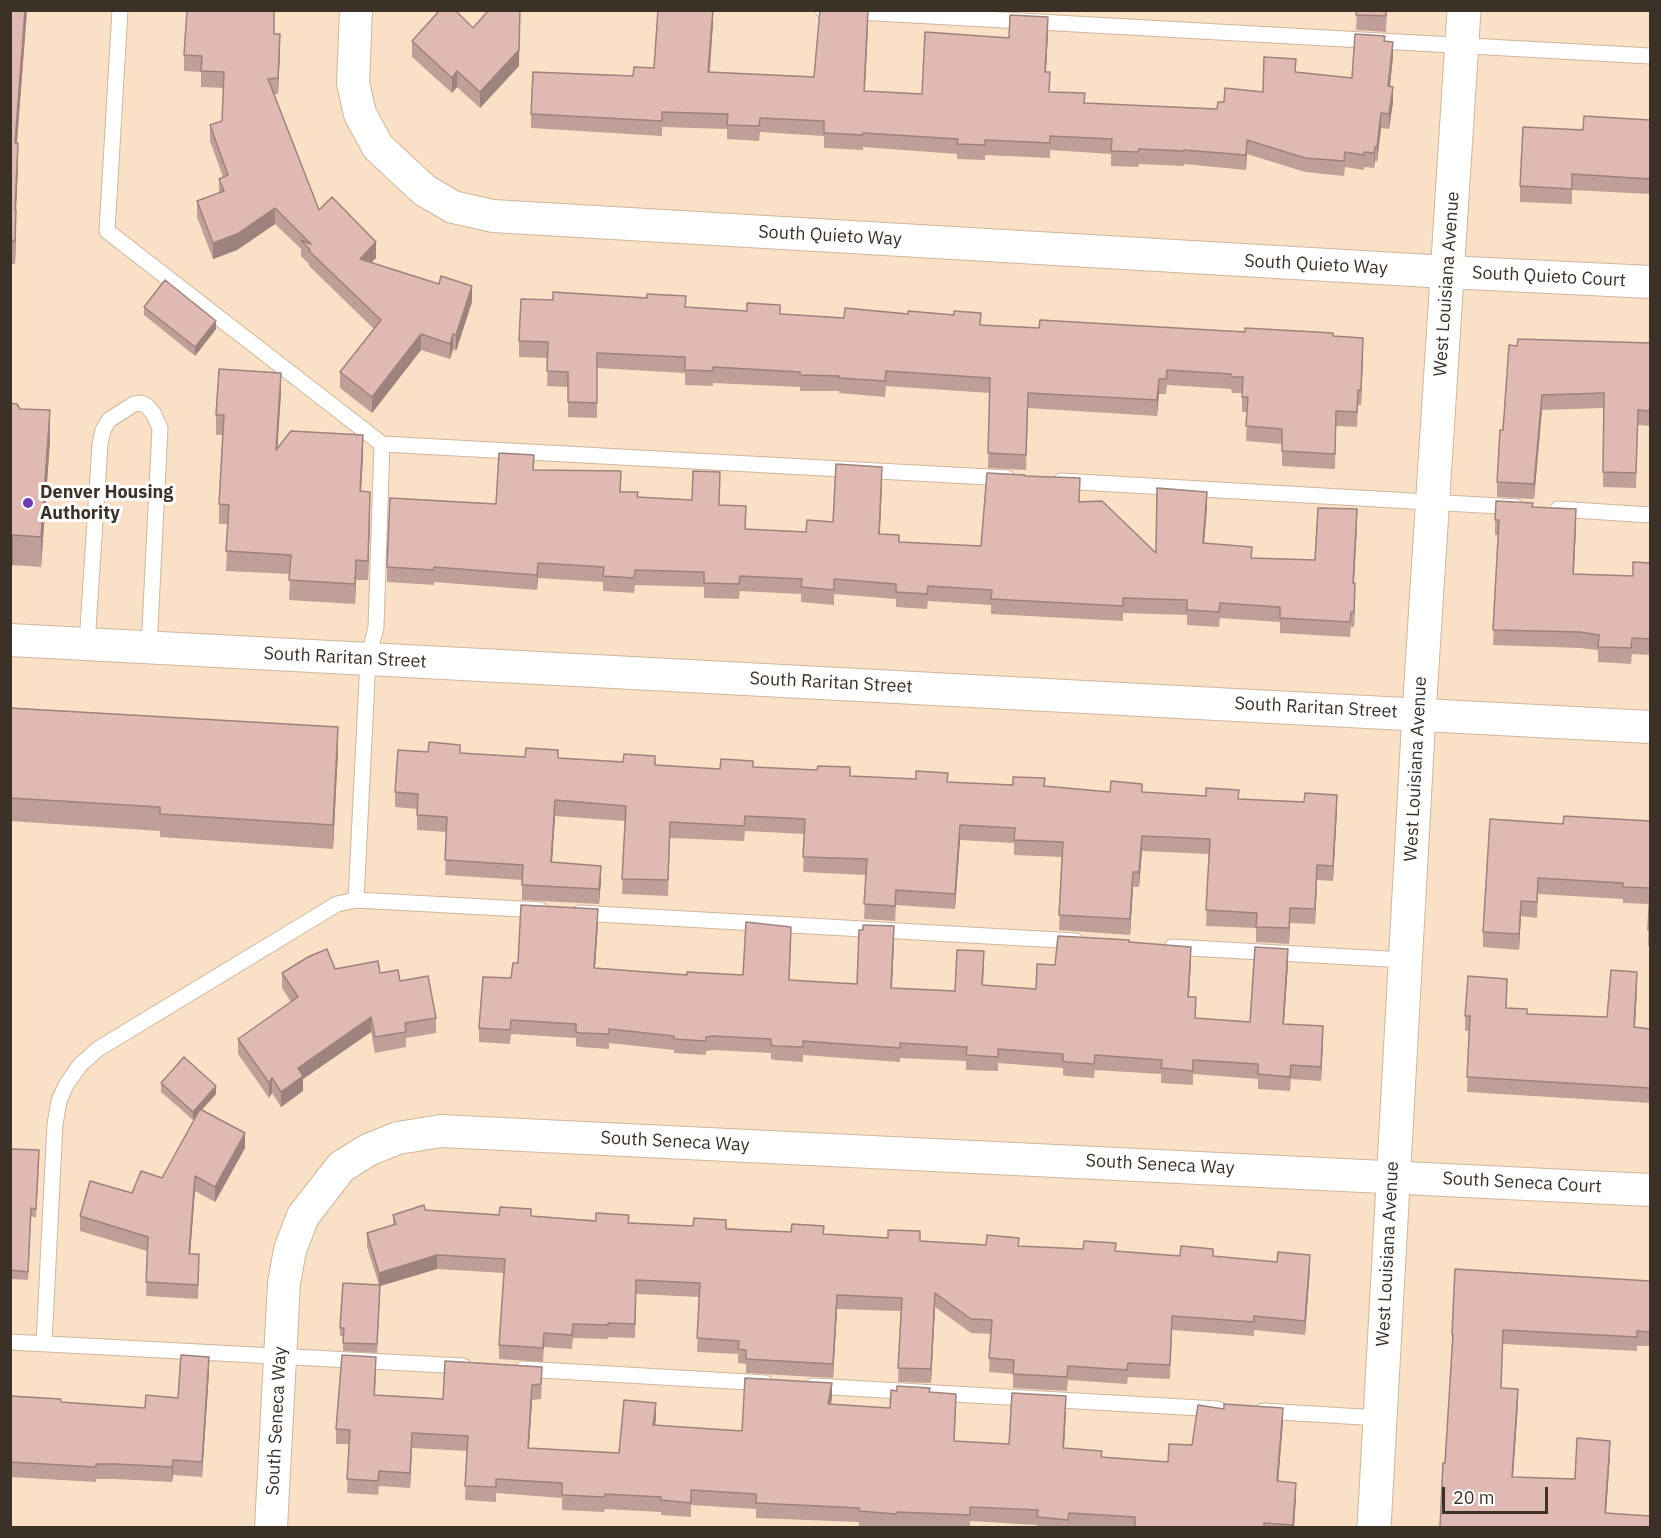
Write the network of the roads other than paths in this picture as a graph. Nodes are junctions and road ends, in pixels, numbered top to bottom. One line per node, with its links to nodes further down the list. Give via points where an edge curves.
1 (120, 10): 9 (lane, via 107,231)
2 (357, 10): 7 (street, South Quieto Way, via 353,83 360,114 378,147 423,190 453,207 505,217)
3 (823, 10): 5 (lane)
4 (1464, 10): 5 (street, West Louisiana Avenue)
5 (1462, 46): 6 (lane); 7 (street, West Louisiana Avenue)
6 (1650, 56)
7 (1447, 272): 8 (street, South Quieto Court); 12 (street, West Louisiana Avenue)
8 (1650, 282)
9 (382, 444): 10 (lane); 17 (lane, via 376,627)
10 (1027, 479)
11 (1051, 481): 12 (lane)
12 (1433, 502): 13 (lane); 18 (street, West Louisiana Avenue)
13 (1650, 514)
14 (10, 640): 15 (street, South Raritan Street)
15 (87, 644): 16 (street, South Raritan Street); 16 (lane, via 103,430 109,420 141,403 153,413 160,428)
16 (149, 648): 17 (street, South Raritan Street)
17 (368, 659): 18 (street, South Raritan Street); 20 (lane)
18 (1419, 714): 19 (street, South Raritan Street); 23 (street, West Louisiana Avenue)
19 (1650, 727)
20 (356, 900): 21 (lane); 27 (lane, via 337,904 98,1049 80,1065 66,1085 54,1124)
21 (1095, 942)
22 (1155, 946): 23 (lane)
23 (1405, 960): 24 (street, West Louisiana Avenue)
24 (1393, 1176): 25 (street, South Seneca Court); 28 (street, South Seneca Way, via 441,1131 408,1136 368,1150 342,1167 303,1216 290,1250 284,1283); 31 (street, West Louisiana Avenue)
25 (1650, 1190)
26 (10, 1342): 27 (lane)
27 (44, 1343): 28 (lane)
28 (280, 1355): 29 (lane); 32 (street, South Seneca Way)
29 (483, 1367)
30 (507, 1368): 31 (lane)
31 (1379, 1418): 33 (street, West Louisiana Avenue)
32 (271, 1527)
33 (1374, 1527)

